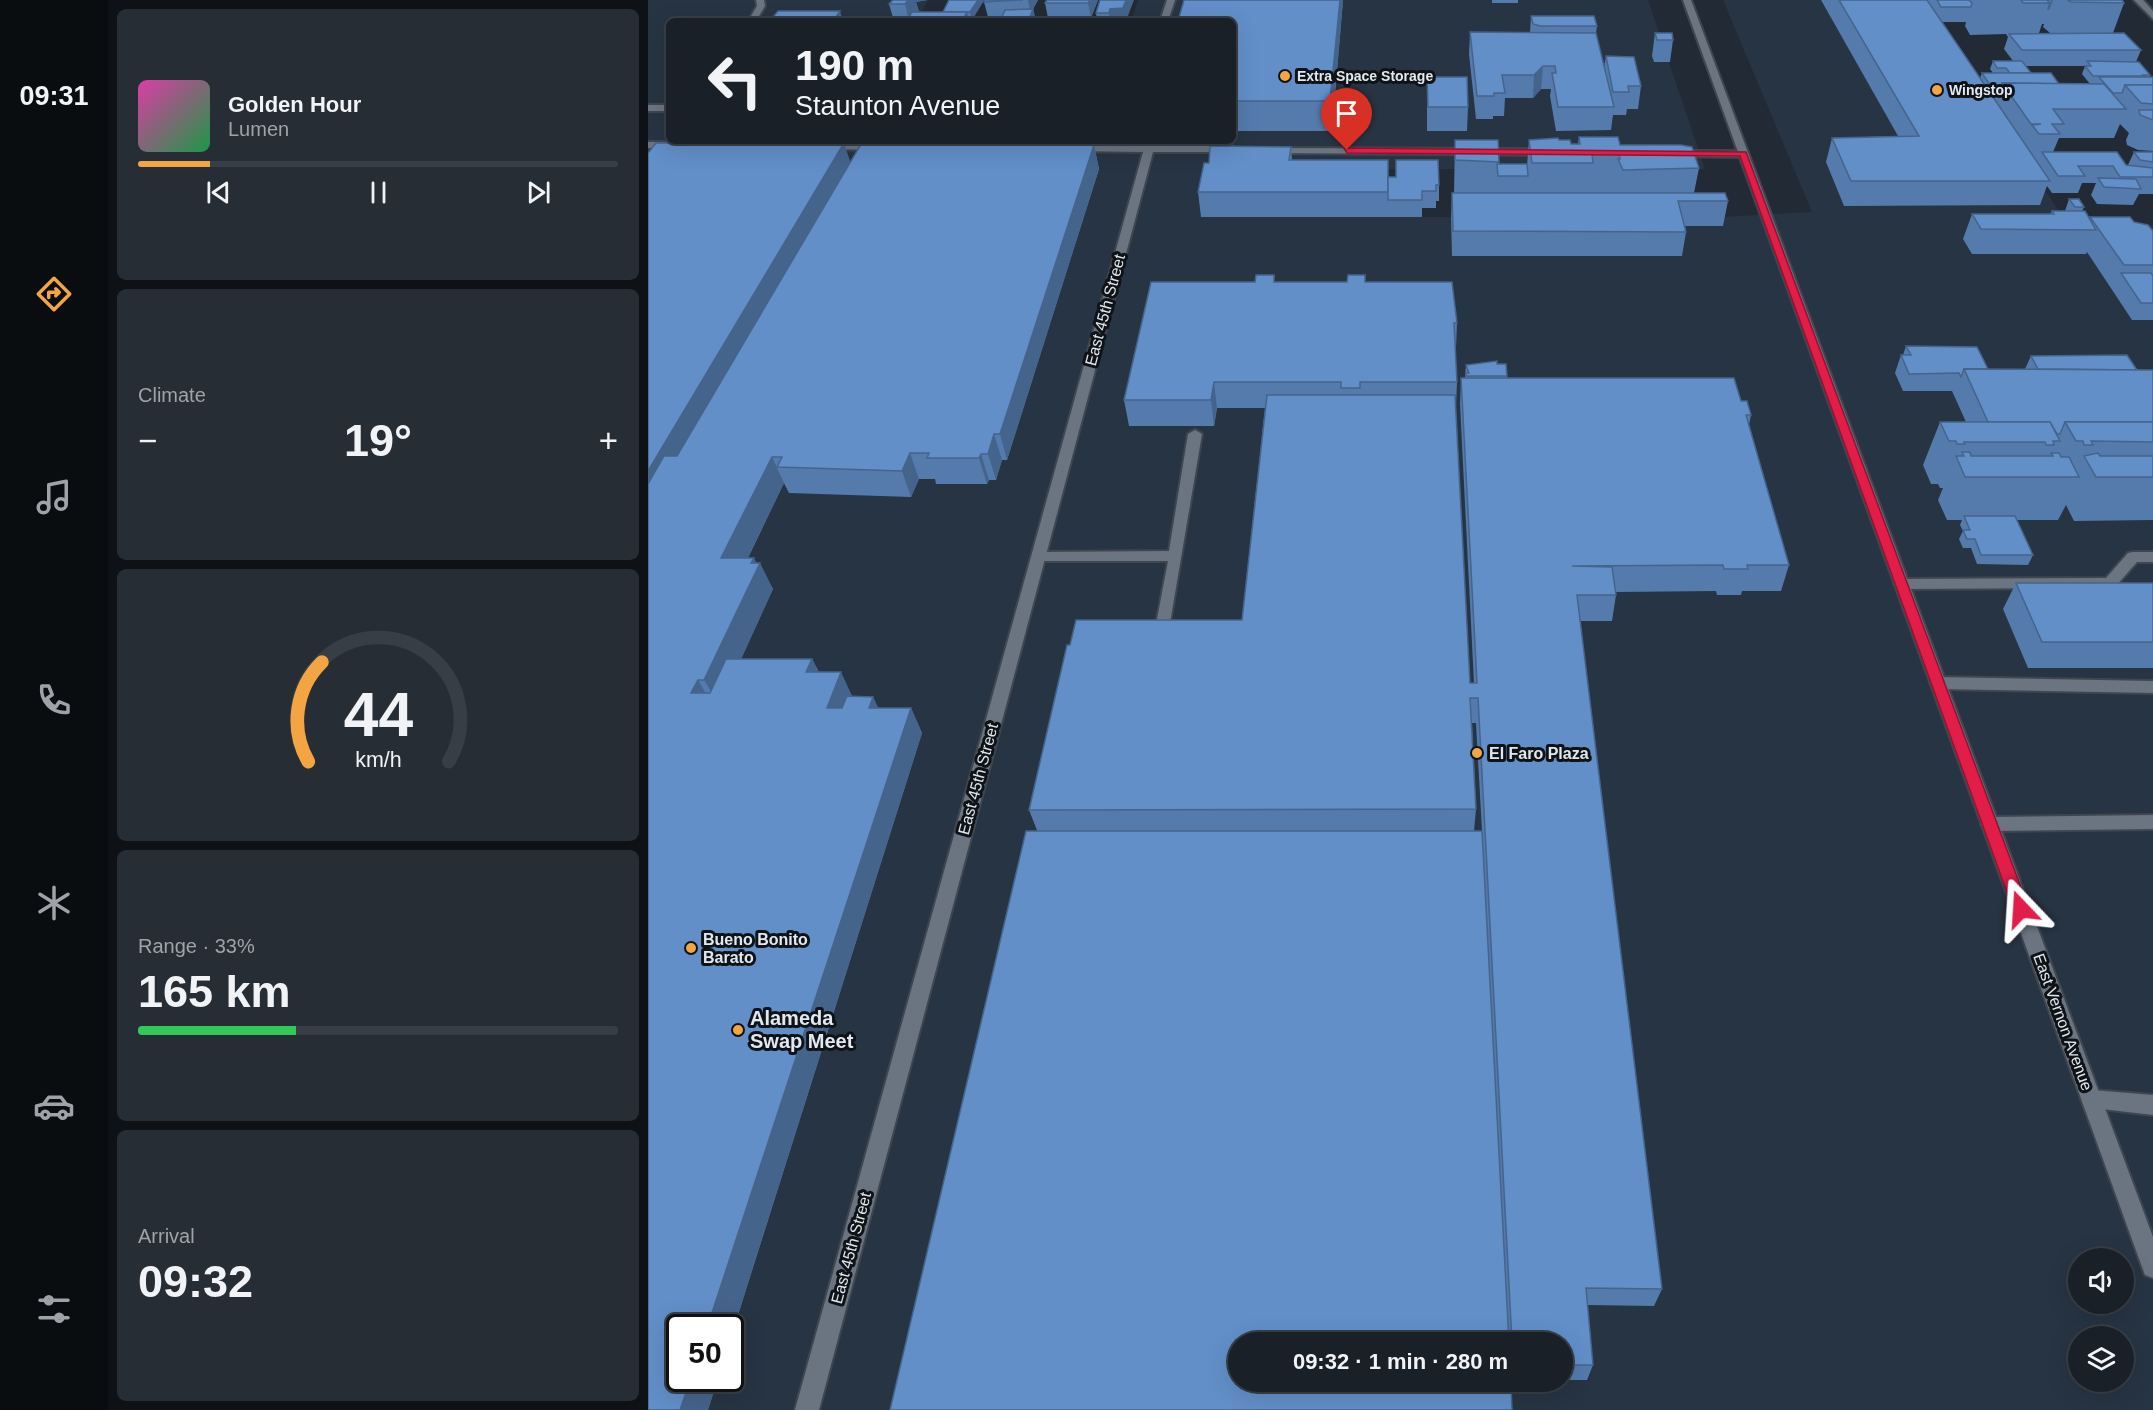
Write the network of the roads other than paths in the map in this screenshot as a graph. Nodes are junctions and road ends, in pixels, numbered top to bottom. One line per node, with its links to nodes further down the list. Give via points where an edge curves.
1 (760, 0): 6 (street)
2 (1171, 0): 7 (street)
3 (1687, 0): 21 (street, East Vernon Avenue)
4 (2138, 0): 5 (street)
5 (2153, 16)
6 (754, 18)
7 (1165, 18)
8 (648, 108): 9 (street)
9 (666, 108)
10 (648, 145): 11 (street)
11 (684, 145)
12 (1092, 145): 15 (street); 16 (street)
13 (816, 146): 14 (street)
14 (899, 147)
15 (1055, 148)
16 (1149, 149): 17 (street); 25 (street, East 45th Street)
17 (1240, 150)
18 (1252, 150): 19 (street)
19 (1560, 152)
20 (1655, 153): 21 (street)
21 (1743, 153): 26 (street, East Vernon Avenue)
22 (1195, 434): 23 (street)
23 (1176, 556): 25 (street); 27 (street)
24 (2153, 556): 26 (street, via 2133,557 2110,583)
25 (1039, 557): 35 (street, East 45th Street)
26 (1902, 584): 28 (street, East Vernon Avenue)
27 (1165, 619)
28 (1938, 683): 29 (street); 31 (street, East Vernon Avenue)
29 (2153, 687)
30 (2153, 822): 31 (street)
31 (1990, 824): 32 (street, East Vernon Avenue)
32 (2092, 1100): 33 (street); 34 (street, East Vernon Avenue)
33 (2153, 1105)
34 (2153, 1267)
35 (807, 1410)

